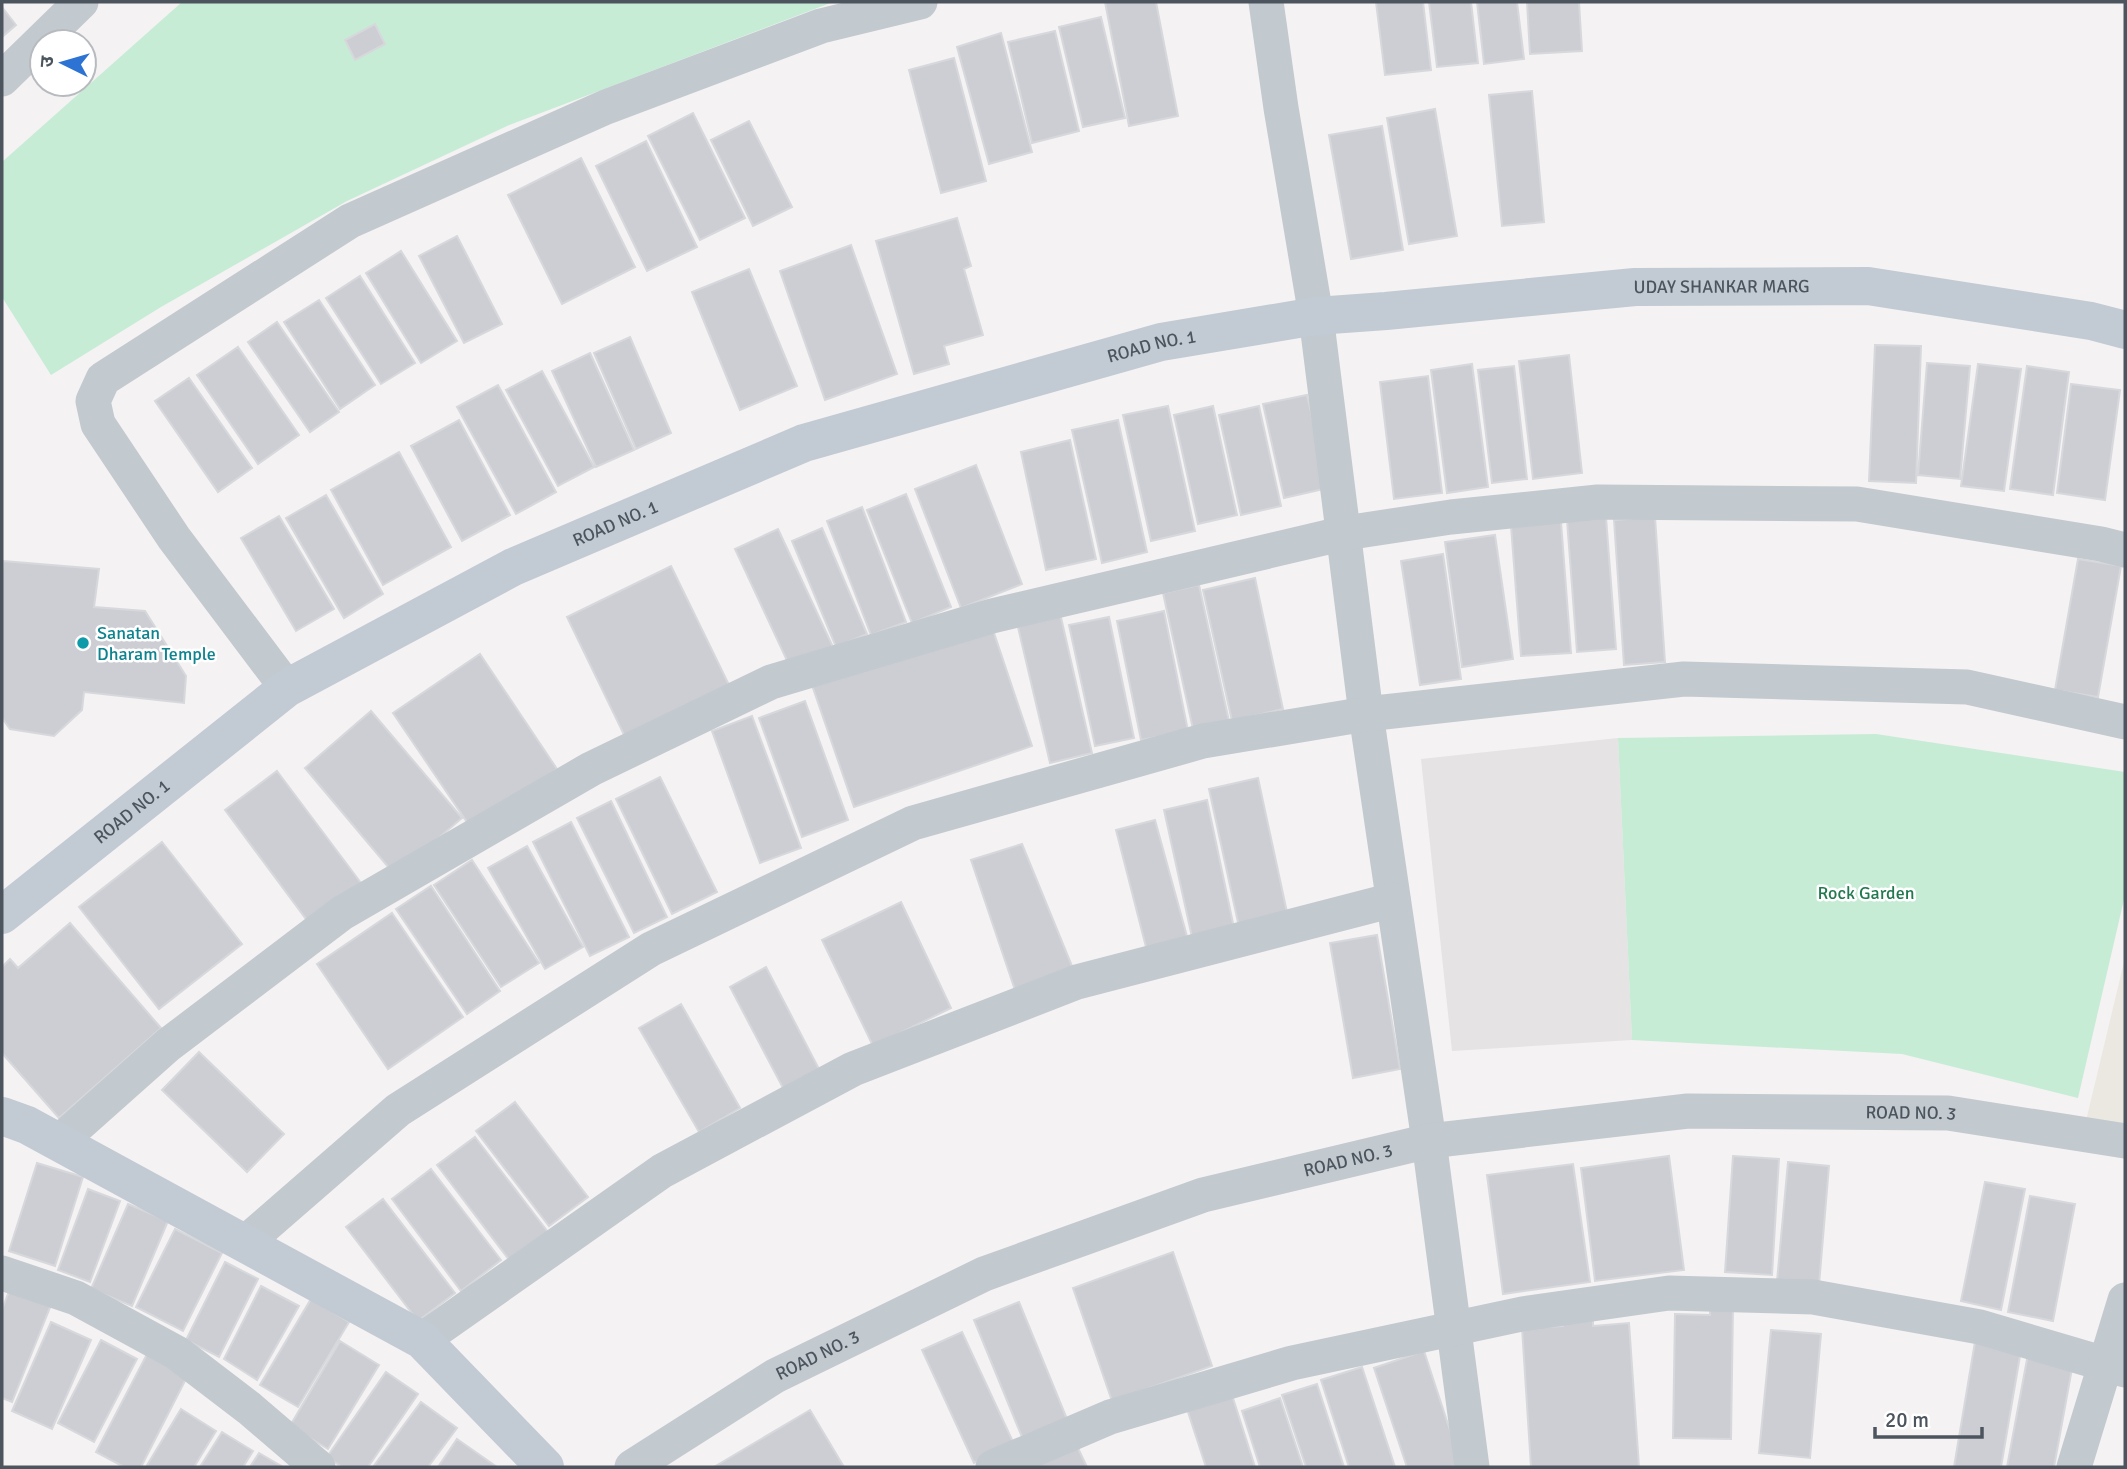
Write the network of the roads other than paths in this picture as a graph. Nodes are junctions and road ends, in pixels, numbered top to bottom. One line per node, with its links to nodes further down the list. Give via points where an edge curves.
1 (81, 2): 4 (street)
2 (920, 2): 9 (street, via 821,26 606,107 350,221 103,379 93,401 98,424 174,538)
3 (1266, 2): 5 (street)
4 (2, 79)
5 (1316, 316): 6 (street, UDAY SHANKAR MARG, via 1636,287 1868,286); 7 (street); 9 (street, ROAD NO. 1, via 1161,342 804,443 513,567)
6 (2125, 330)
7 (1345, 533): 8 (street, via 1598,502 1857,504); 10 (street); 17 (street, via 992,616 771,682 591,769 342,913 168,1045)
8 (2125, 550)
9 (287, 688): 13 (street, ROAD NO. 1)
10 (1366, 714): 11 (street, via 1684,678 1967,687); 12 (street); 18 (street, via 1203,741 913,822 651,949 398,1110)
11 (2125, 722)
12 (1392, 900): 16 (street); 22 (street, via 1077,982 853,1069 662,1171)
13 (2, 915)
14 (2, 1116): 17 (street)
15 (2125, 1140): 16 (street, ROAD NO. 3, via 1948,1113 1688,1111)
16 (1429, 1141): 21 (street); 26 (street, ROAD NO. 3, via 1203,1195 984,1274 775,1376)
17 (59, 1142): 18 (street)
18 (245, 1244): 22 (street)
19 (2, 1273): 24 (street, via 76,1298 177,1353)
20 (2125, 1300): 23 (street)
21 (1453, 1329): 23 (street, via 1669,1293 1814,1297 1980,1327); 27 (street, via 1292,1363 1110,1417); 28 (street)
22 (422, 1340): 25 (street)
23 (2115, 1367): 29 (street)
24 (318, 1467)
25 (545, 1467)
26 (632, 1467)
27 (993, 1467)
28 (1472, 1467)
29 (2074, 1467)

